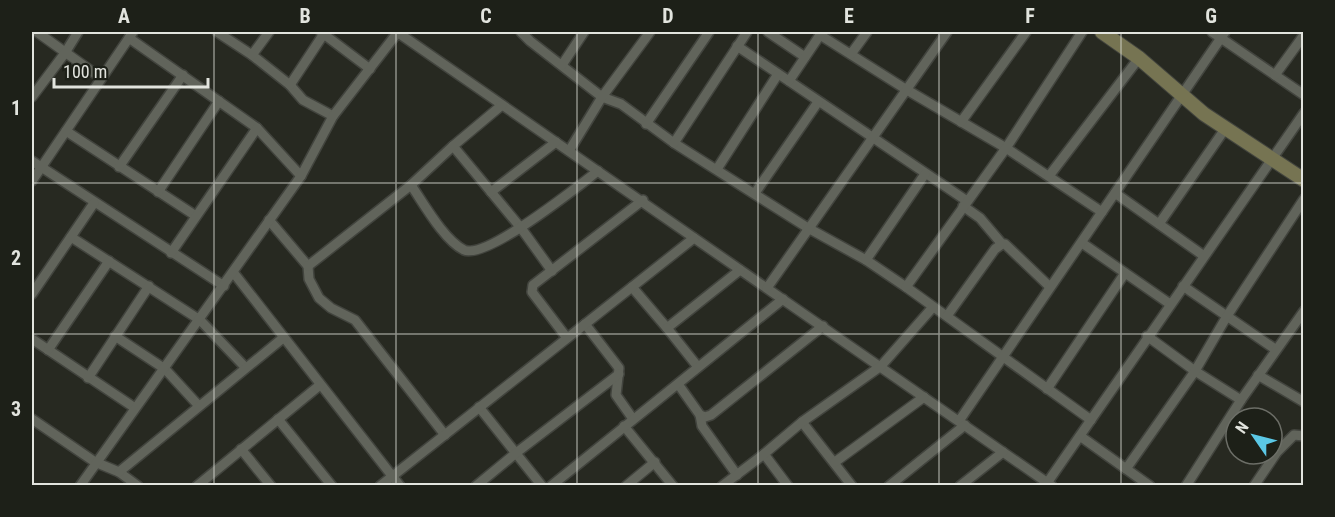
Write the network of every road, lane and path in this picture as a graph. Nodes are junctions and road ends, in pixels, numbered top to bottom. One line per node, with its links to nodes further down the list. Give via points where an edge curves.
1 (37, 32): 24 (street)
2 (78, 32): 24 (street)
3 (217, 32): 26 (street)
4 (269, 32): 26 (street)
5 (324, 32): 30 (street); 36 (street)
6 (398, 32): 30 (street); 44 (street)
7 (584, 32): 29 (street)
8 (650, 32): 41 (street)
9 (710, 32): 48 (street)
10 (747, 32): 23 (street)
11 (768, 32): 27 (street)
12 (867, 32): 25 (street)
13 (947, 32): 37 (street)
14 (1026, 32): 47 (street)
15 (1082, 32): 56 (street)
16 (1102, 32): 28 (street)
17 (1212, 32): 21 (street)
18 (525, 33): 29 (street)
19 (821, 33): 25 (street); 27 (street)
20 (131, 35): 32 (street); 34 (street)
21 (1223, 35): 33 (street); 39 (street)
22 (1304, 35): 33 (street)
23 (737, 46): 31 (street); 54 (street)
24 (65, 53): 34 (street); 38 (street)
25 (851, 54): 37 (street)
26 (252, 55): 36 (street)
27 (805, 57): 35 (street)
28 (1139, 58): 39 (street); 66 (street)
29 (562, 65): 41 (street)
30 (370, 69): 46 (street)
31 (778, 74): 35 (street); 62 (street)
32 (183, 75): 42 (street); 60 (street)
33 (1275, 75): 40 (street)
34 (101, 78): 51 (street)
35 (789, 81): 43 (street)
36 (290, 85): 46 (street, via 303,100)
37 (907, 90): 47 (street); 52 (street)
38 (33, 92)
39 (1182, 95): 50 (street); 72 (street)
40 (1304, 95)
41 (602, 97): 48 (street, via 621,104); 57 (street)
42 (219, 101): 49 (street); 70 (street)
43 (818, 102): 52 (street); 73 (street)
44 (502, 105): 53 (street); 55 (street)
45 (1304, 113): 58 (street)
46 (333, 116): 65 (street)
47 (961, 122): 56 (street)
48 (646, 124): 54 (street)
49 (257, 128): 65 (street); 79 (street)
50 (1225, 129): 58 (street); 81 (street)
51 (66, 131): 60 (street); 61 (street)
52 (872, 139): 64 (street); 83 (street)
53 (556, 142): 57 (street); 71 (street)
54 (674, 142): 62 (street)
55 (453, 146): 69 (street); 71 (street)
56 (1006, 148): 66 (street); 77 (street)
57 (568, 151): 63 (street)
58 (1271, 159): 67 (street); 89 (street)
59 (32, 161): 61 (street)
60 (119, 167): 70 (street)
61 (40, 168): 68 (street); 76 (street)
62 (717, 169): 73 (street)
63 (598, 171): 75 (street); 82 (street)
64 (926, 174): 77 (street); 90 (street)
65 (301, 176): 80 (street)
66 (1049, 176): 78 (street)
67 (1304, 180)
68 (32, 181)
69 (411, 185): 82 (street, via 444,232 466,251 483,248); 92 (street)
70 (158, 192): 79 (street)
71 (491, 192): 82 (street)
72 (1115, 193): 78 (street); 81 (street)
73 (755, 194): 83 (street)
74 (1304, 199): 110 (street)
75 (643, 200): 85 (street); 93 (street)
76 (94, 203): 84 (street); 88 (street)
77 (965, 203): 87 (street); 101 (street)
78 (1102, 213): 86 (street)
79 (196, 216): 88 (street)
80 (269, 220): 92 (street); 95 (street)
81 (1159, 224): 89 (street)
82 (521, 228): 93 (street)
83 (808, 228): 90 (street); 103 (street)
84 (71, 237): 91 (street); 104 (street)
85 (694, 238): 94 (street); 100 (street)
86 (1082, 243): 96 (street); 102 (street)
87 (1002, 244): 102 (street); 109 (street)
88 (171, 253): 98 (street)
89 (1204, 256): 99 (street)
90 (866, 260): 101 (street)
91 (109, 261): 97 (street); 123 (street)
92 (308, 266): 150 (street, via 309,279 320,298 355,320)
93 (552, 270): 120 (street, via 533,285 532,292)
94 (740, 270): 103 (street); 115 (street)
95 (233, 272): 98 (street); 119 (street)
96 (1125, 273): 106 (street); 135 (street)
97 (149, 286): 111 (street); 117 (street)
98 (224, 286): 111 (street)
99 (1184, 286): 106 (street); 110 (street)
100 (632, 287): 112 (street); 115 (street)
101 (906, 287): 107 (street)
102 (1050, 287): 124 (street)
103 (767, 288): 105 (street)
104 (32, 294)
105 (783, 299): 114 (street); 127 (street)
106 (1170, 304): 118 (street)
107 (933, 307): 109 (street); 125 (street)
108 (1304, 311): 113 (street)
109 (947, 316): 124 (street)
110 (1227, 316): 122 (street); 129 (street)
111 (200, 320): 126 (street); 128 (street)
112 (585, 324): 120 (street); 130 (street, via 619,368)
113 (1295, 324): 116 (street); 122 (street)
114 (823, 326): 125 (street); 142 (street, via 711,415)
115 (667, 328): 127 (street)
116 (1304, 330)
117 (115, 336): 128 (street); 132 (street)
118 (1148, 336): 129 (street); 146 (street)
119 (283, 338): 126 (street); 134 (street)
120 (567, 338): 140 (street)
121 (32, 339): 123 (street)
122 (1275, 349): 131 (street)
123 (48, 350): 132 (street)
124 (1003, 358): 135 (street); 148 (street)
125 (881, 366): 136 (street); 147 (street)
126 (245, 367): 139 (street)
127 (698, 367): 133 (street)
128 (165, 369): 139 (street); 141 (street)
129 (1195, 371): 137 (street); 160 (street)
130 (619, 374): 145 (street, via 616,395); 155 (street)
131 (1258, 375): 137 (street); 138 (street)
132 (88, 378): 141 (street)
133 (678, 384): 142 (street); 145 (street)
134 (320, 385): 144 (street); 163 (street)
135 (1047, 389): 146 (street)
136 (924, 397): 148 (street); 159 (street)
137 (1240, 400): 183 (street)
138 (1304, 402)
139 (199, 406): 161 (street)
140 (479, 407): 150 (street); 155 (street)
141 (135, 408): 157 (street)
142 (700, 415): 162 (street, via 702,426)
143 (32, 419): 157 (street)
144 (278, 419): 153 (street); 169 (street)
145 (633, 419): 149 (street)
146 (1091, 420): 151 (street)
147 (802, 422): 156 (street); 159 (street)
148 (962, 423): 154 (street); 180 (street)
149 (624, 426): 158 (street); 174 (street)
150 (445, 435): 163 (street)
151 (1080, 436): 160 (street); 165 (street)
152 (1304, 436): 184 (street, via 1294,435 1283,444)
153 (241, 449): 164 (street); 168 (street)
154 (1003, 452): 165 (street); 181 (street)
155 (516, 453): 172 (street); 173 (street)
156 (764, 454): 162 (street); 178 (street)
157 (95, 462): 161 (street); 166 (street)
158 (655, 462): 175 (street); 176 (street)
159 (835, 462): 179 (street)
160 (1126, 469): 182 (street)
161 (119, 472): 167 (street)
162 (737, 474): 177 (street)
163 (392, 475): 170 (street); 171 (street)
164 (204, 483)
165 (1048, 485)
166 (80, 486)
167 (138, 486)
168 (271, 486)
169 (332, 486)
170 (380, 486)
171 (400, 486)
172 (476, 486)
173 (542, 486)
174 (551, 486)
175 (626, 486)
176 (673, 486)
177 (722, 486)
178 (788, 486)
179 (852, 486)
180 (889, 486)
181 (960, 486)
182 (1150, 486)
183 (1186, 486)
184 (1254, 486)

